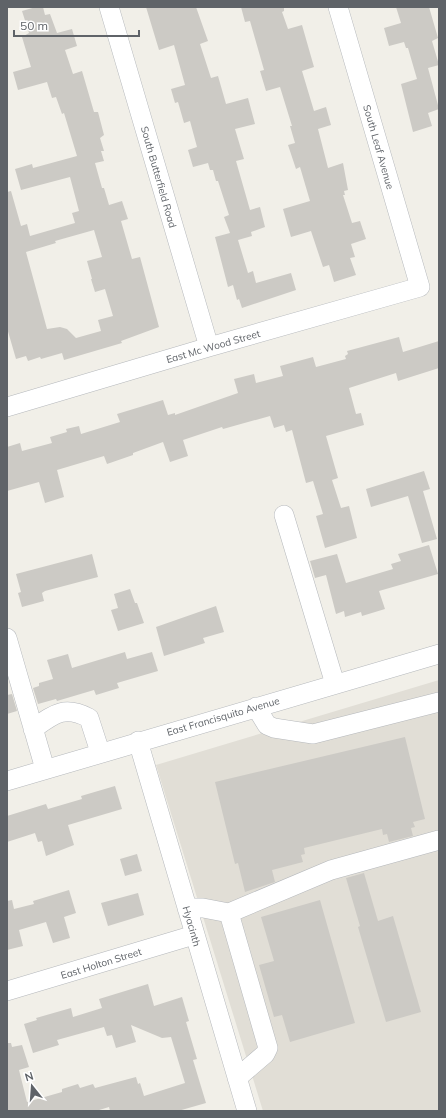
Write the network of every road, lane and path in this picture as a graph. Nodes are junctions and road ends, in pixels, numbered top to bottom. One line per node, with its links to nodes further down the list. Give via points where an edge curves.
1 (108, 7): 4 (street, South Butterfield Road)
2 (338, 7): 3 (street, South Leaf Avenue)
3 (420, 287): 4 (street, East Mc Wood Street)
4 (209, 347): 5 (street, East Mc Wood Street)
5 (7, 407)
6 (284, 515): 9 (street)
7 (7, 638): 12 (street)
8 (439, 654): 9 (street, East Francisquito Avenue)
9 (335, 684): 11 (street, East Francisquito Avenue)
10 (439, 702): 11 (street, via 313,734 274,728 267,724)
11 (256, 707): 13 (street, East Francisquito Avenue)
12 (33, 729): 14 (street, via 61,712 76,711 89,718); 15 (street)
13 (138, 741): 14 (street, East Francisquito Avenue); 18 (street, Hyacinth)
14 (100, 752): 15 (street, East Francisquito Avenue)
15 (45, 769): 16 (street, East Francisquito Avenue)
16 (7, 781)
17 (439, 840): 19 (street, via 331,870)
18 (187, 908): 19 (street); 20 (street, Hyacinth)
19 (229, 913): 22 (street, via 268,1048 265,1054)
20 (194, 935): 21 (street, East Holton Street); 22 (street, Hyacinth)
21 (7, 991)
22 (237, 1078): 23 (street, Hyacinth)
23 (247, 1111)

